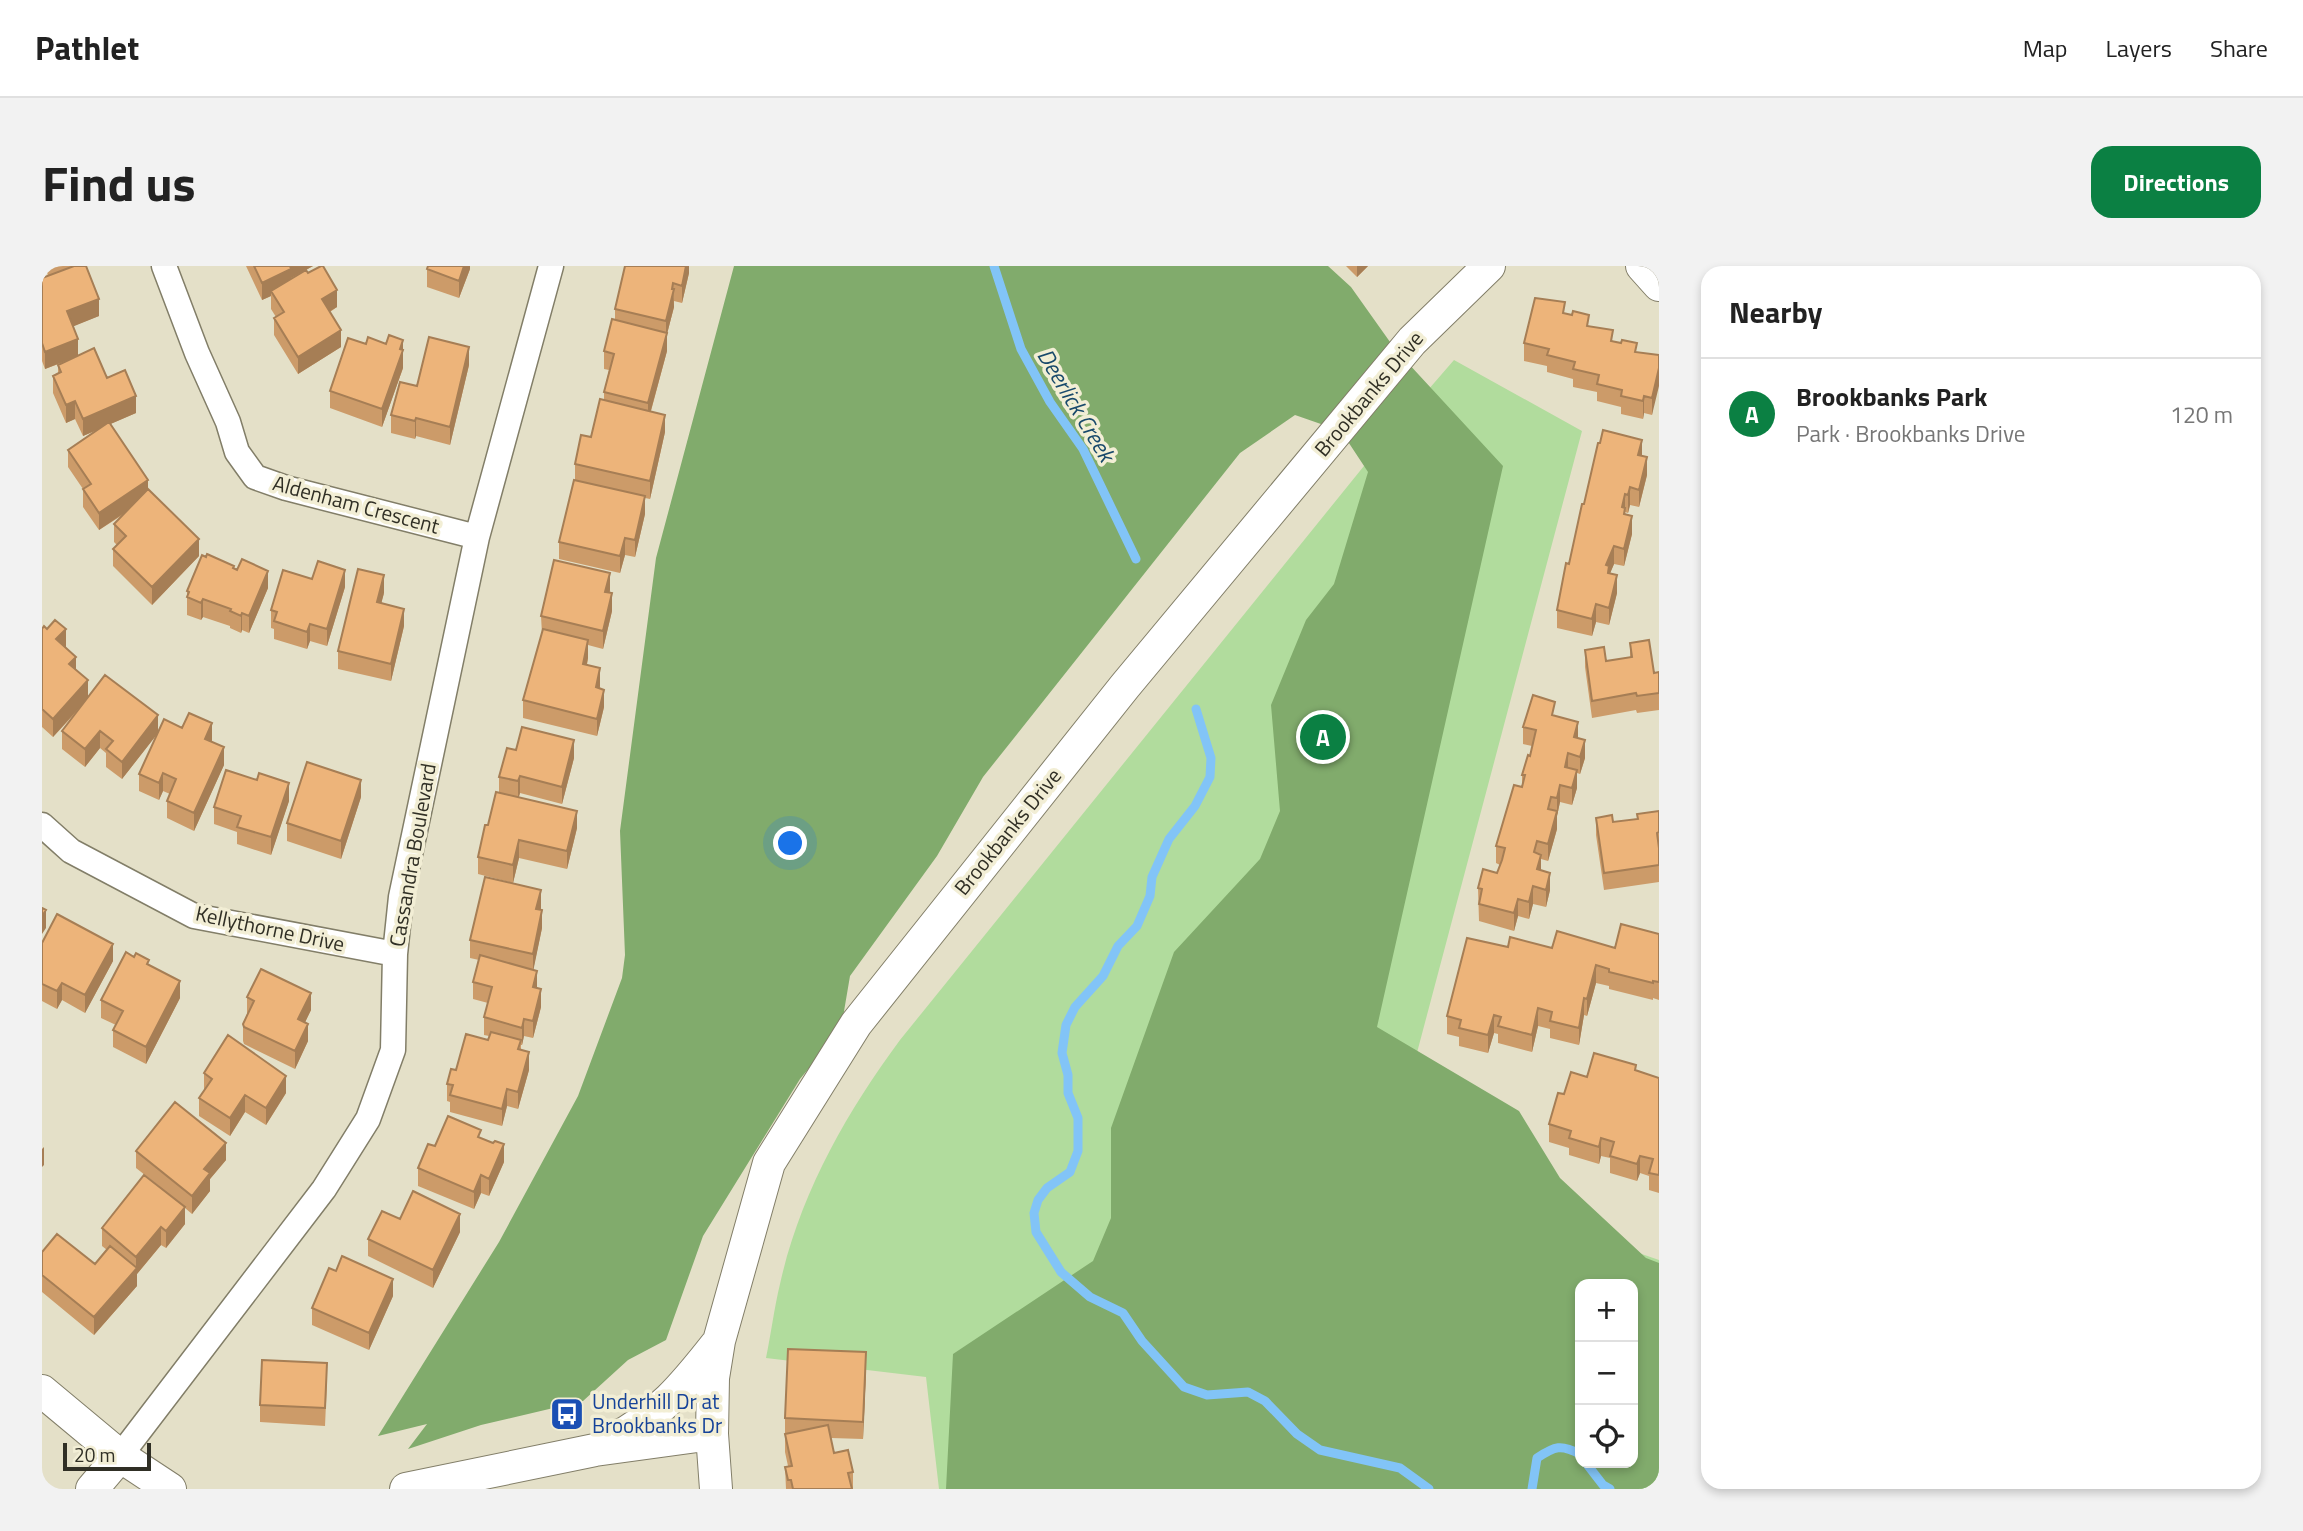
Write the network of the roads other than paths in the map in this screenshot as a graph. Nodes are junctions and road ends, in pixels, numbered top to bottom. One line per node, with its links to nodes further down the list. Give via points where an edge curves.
1 (164, 266): 6 (street, Aldenham Crescent, via 237,452 255,477)
2 (551, 266): 6 (street, Cassandra Boulevard)
3 (1489, 266): 9 (street, Brookbanks Drive, via 1394,362 1125,686 856,1024 769,1163)
4 (1642, 266): 5 (street)
5 (1659, 285)
6 (477, 537): 8 (street, Cassandra Boulevard, via 401,897)
7 (42, 825): 8 (street, Kellythorne Drive, via 71,851 194,916)
8 (395, 954): 13 (street, Cassandra Boulevard, via 393,1050 368,1119 324,1189)
9 (719, 1341): 11 (street, Brookbanks Drive); 12 (street, via 675,1396 638,1427)
10 (42, 1391): 13 (street)
11 (712, 1434): 12 (street); 17 (street, Brookbanks Drive)
12 (595, 1450): 16 (street)
13 (120, 1455): 14 (street, Cassandra Boulevard); 15 (street)
14 (92, 1489)
15 (170, 1489)
16 (406, 1489)
17 (716, 1489)

